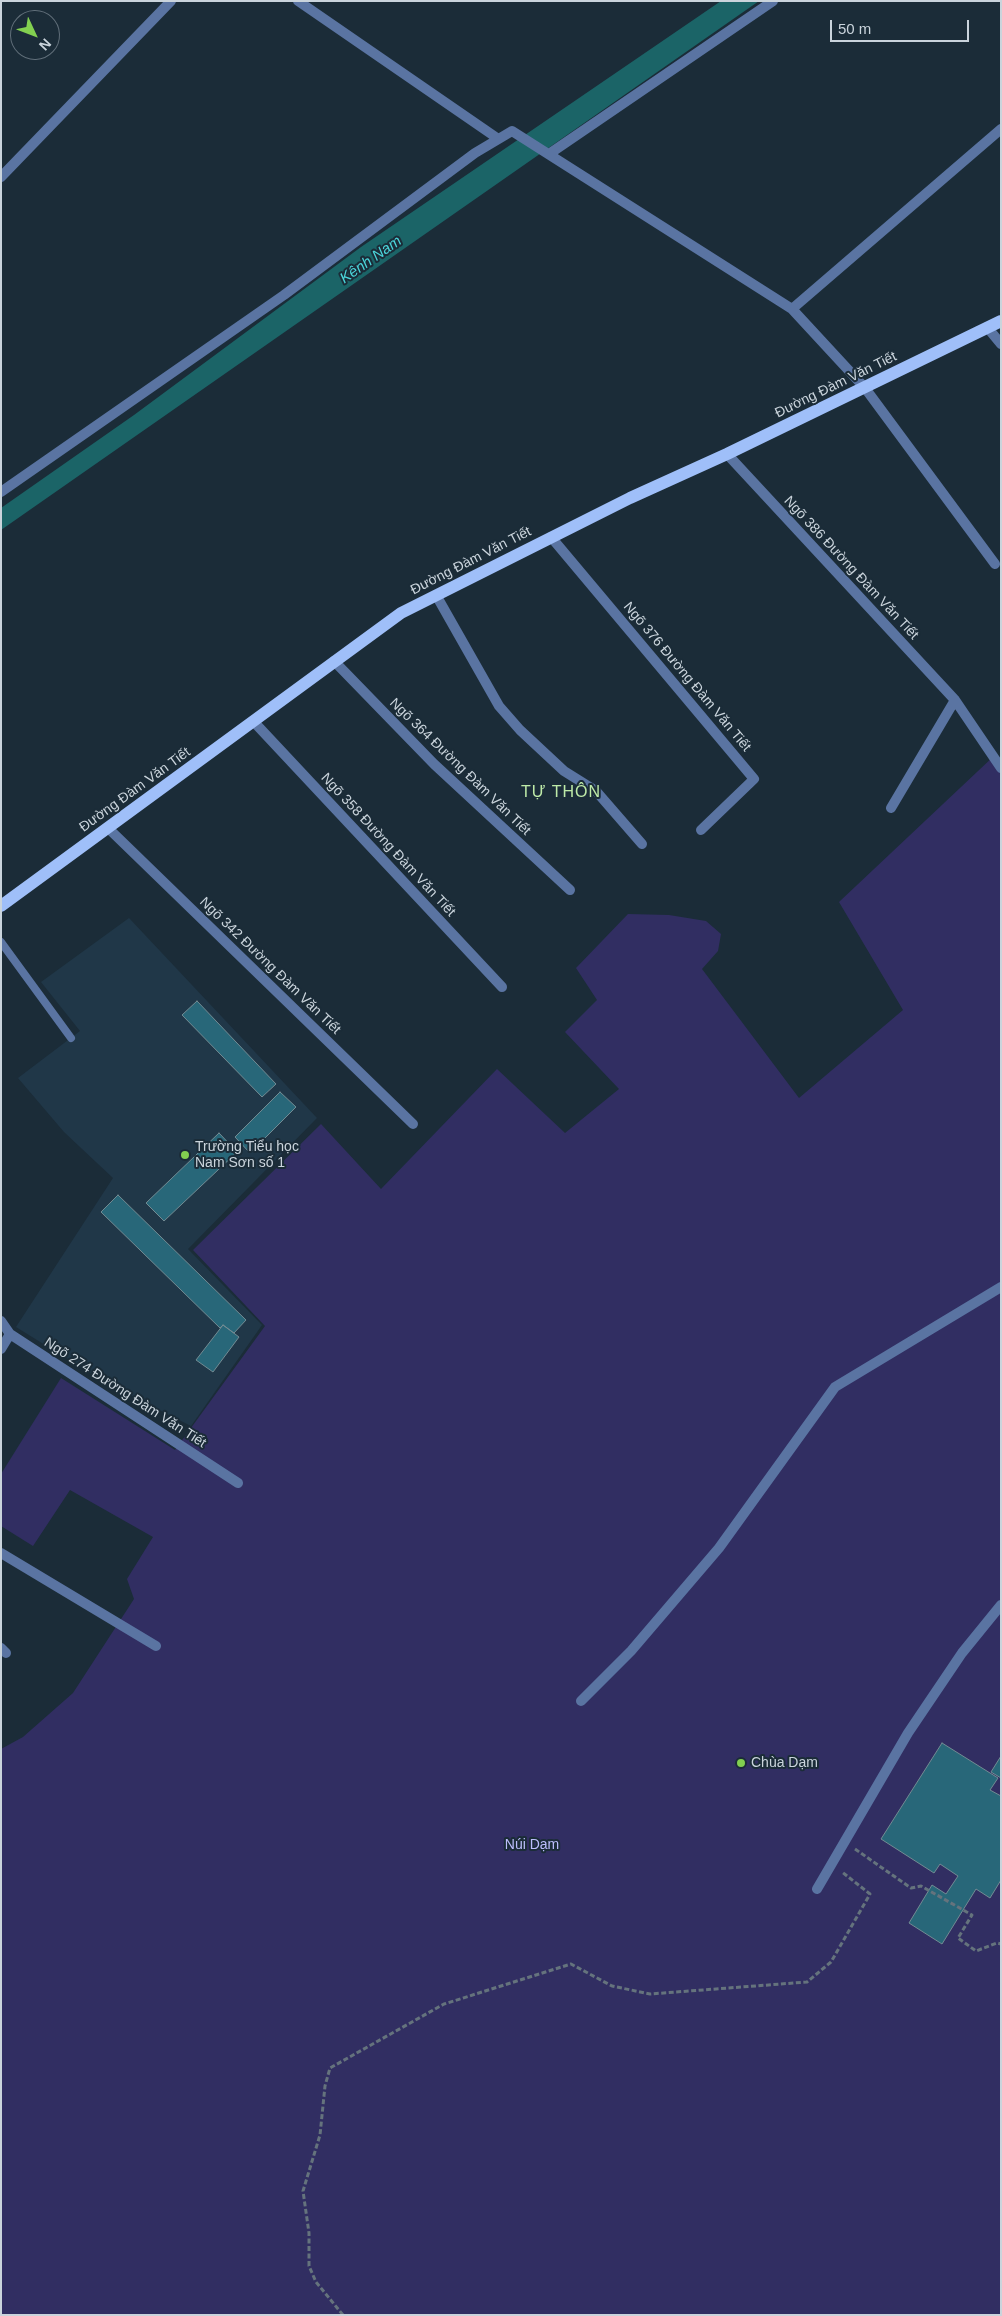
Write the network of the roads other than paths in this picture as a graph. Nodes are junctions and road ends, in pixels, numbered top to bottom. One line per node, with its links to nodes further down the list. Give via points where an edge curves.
1 (172, 1): 7 (street)
2 (298, 1): 5 (street)
3 (773, 1): 6 (street)
4 (1001, 129): 8 (street)
5 (497, 138): 6 (street, via 512,131); 14 (street, via 284,295)
6 (549, 154): 8 (street)
7 (1, 177)
8 (792, 309): 12 (street)
9 (1001, 322): 10 (main road, Đường Đàm Văn Tiết)
10 (987, 327): 11 (street); 12 (main road, Đường Đàm Văn Tiết)
11 (1001, 344)
12 (864, 388): 13 (main road, Đường Đàm Văn Tiết); 16 (street)
13 (727, 454): 15 (main road, Đường Đàm Văn Tiết); 19 (street, Ngõ 386 Đường Đàm Văn Tiết)
14 (1, 492)
15 (552, 537): 17 (main road, Đường Đàm Văn Tiết); 24 (street, Ngõ 376 Đường Đàm Văn Tiết, via 754,779)
16 (996, 564)
17 (436, 595): 18 (main road, Đường Đàm Văn Tiết, via 401,613); 25 (street, via 499,706 564,771 596,791)
18 (334, 661): 20 (main road, Đường Đàm Văn Tiết); 26 (street, Ngõ 364 Đường Đàm Văn Tiết, via 434,764)
19 (955, 700): 21 (street, Ngõ 386 Đường Đàm Văn Tiết); 22 (street)
20 (254, 722): 23 (main road, Đường Đàm Văn Tiết); 29 (street, Ngõ 358 Đường Đàm Văn Tiết)
21 (1001, 768)
22 (891, 808)
23 (108, 828): 27 (main road, Đường Đàm Văn Tiết); 31 (street, Ngõ 342 Đường Đàm Văn Tiết)
24 (701, 830)
25 (642, 844)
26 (570, 890)
27 (1, 906)
28 (1, 942): 30 (lane)
29 (502, 987)
30 (71, 1038)
31 (413, 1124)
32 (1001, 1287): 40 (street, via 835,1387 719,1548 631,1651)
33 (1, 1321): 34 (street, Ngõ 274 Đường Đàm Văn Tiết)
34 (10, 1334): 35 (street); 36 (street, Ngõ 274 Đường Đàm Văn Tiết)
35 (1, 1348)
36 (238, 1483)
37 (1, 1553): 39 (street)
38 (1001, 1605): 41 (street, via 962,1653 908,1734)
39 (156, 1646)
40 (581, 1701)
41 (817, 1889)

